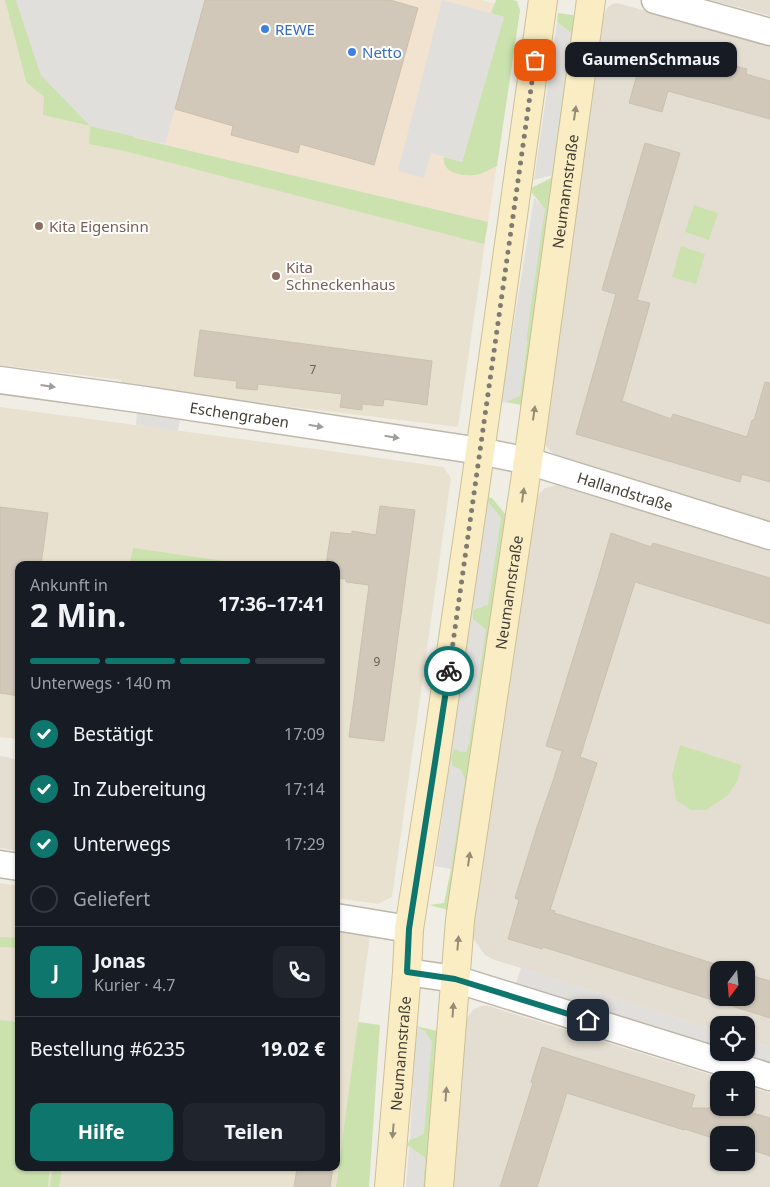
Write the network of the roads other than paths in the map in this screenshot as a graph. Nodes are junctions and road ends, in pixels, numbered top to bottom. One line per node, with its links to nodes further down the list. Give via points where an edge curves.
1 (543, 0): 6 (street, Neumannstraße)
2 (591, 0): 7 (street, Neumannstraße, one-way to 2)
3 (655, 0): 4 (street)
4 (770, 32)
5 (0, 380): 6 (street, Eschengraben, one-way to 6)
6 (480, 451): 7 (street, Hallandstraße); 12 (street, Neumannstraße)
7 (528, 462): 8 (street, Hallandstraße); 14 (street, Neumannstraße, one-way to 7, via 460,920)
8 (770, 536)
9 (0, 864): 10 (street)
10 (15, 866)
11 (340, 918): 12 (street)
12 (409, 929): 13 (street, Neumannstraße)
13 (407, 972): 14 (street); 16 (street, Neumannstraße, one-way to 16)
14 (455, 979): 15 (street); 17 (street, Neumannstraße, one-way to 14)
15 (770, 1077)
16 (389, 1187)
17 (439, 1187)

